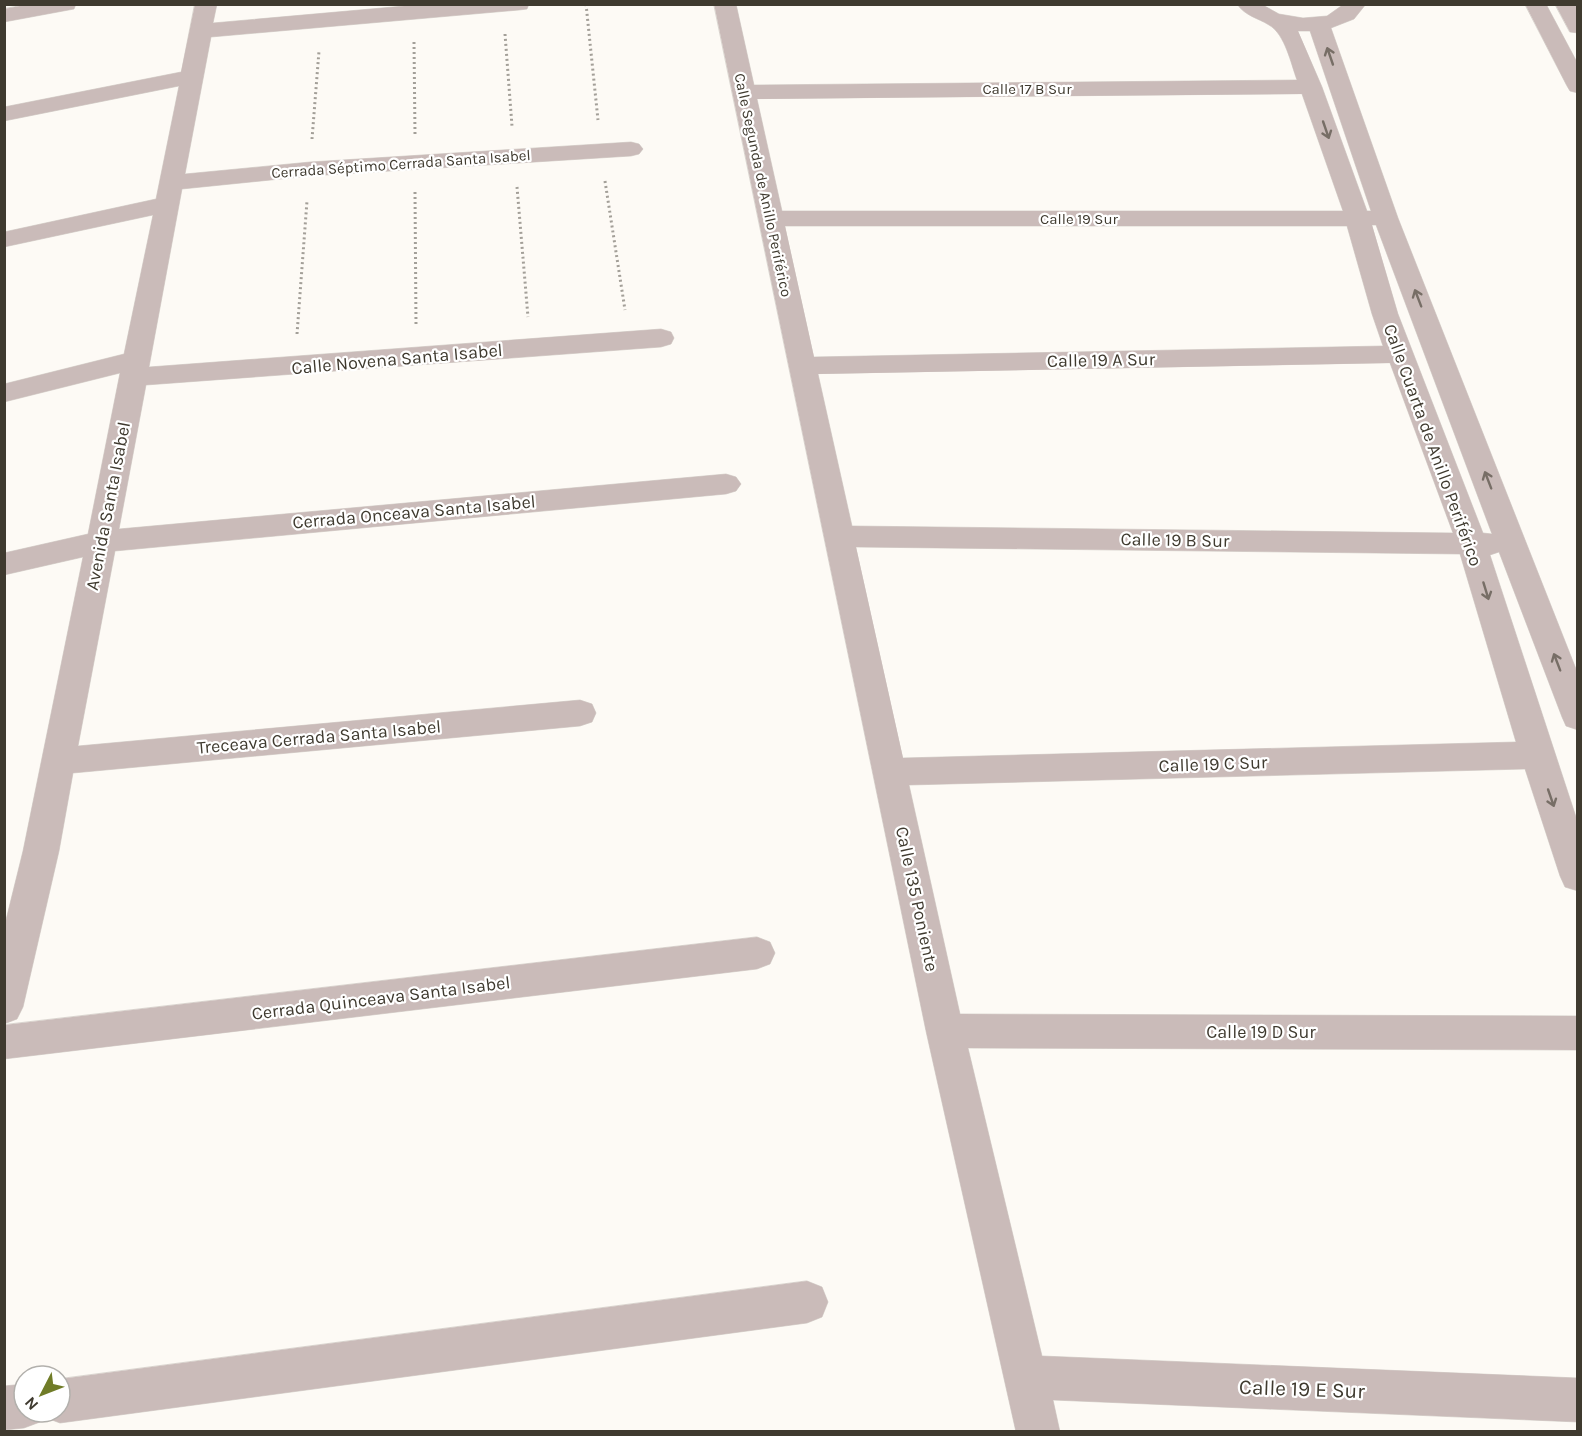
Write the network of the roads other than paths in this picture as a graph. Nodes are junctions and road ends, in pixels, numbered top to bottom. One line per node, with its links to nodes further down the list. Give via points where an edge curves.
1 (66, 4): 8 (street)
2 (519, 4): 9 (street, via 322,19)
3 (724, 4): 18 (street, Calle Segunda de Anillo Periférico)
4 (1247, 4): 10 (street)
5 (1356, 4): 11 (street, via 1350,15)
6 (1534, 4): 13 (street)
7 (1565, 4): 12 (street)
8 (4, 16)
9 (203, 18): 15 (street, Avenida Santa Isabel)
10 (1277, 20): 11 (street); 17 (street, Calle Cuarta de Anillo Periférico, via 1294,43)
11 (1318, 23): 22 (street, Calle Cuarta de Anillo Periférico, one-way to 11)
12 (1578, 27)
13 (1549, 32): 14 (street); 16 (street)
14 (1578, 32)
15 (192, 76): 19 (street); 21 (street, Avenida Santa Isabel)
16 (1578, 86)
17 (1311, 87): 18 (street, Calle 17 B Sur); 24 (street, Calle Cuarta de Anillo Periférico, one-way to 24)
18 (743, 92): 23 (street, Calle Segunda de Anillo Periférico)
19 (4, 114)
20 (631, 149): 21 (street, Cerrada Séptimo Cerrada Santa Isabel, via 207,178)
21 (167, 203): 25 (street); 26 (street); 30 (street, Avenida Santa Isabel)
22 (1386, 218): 24 (street, Calle 19 Sur); 36 (street, Calle Cuarta de Anillo Periférico, one-way to 22)
23 (771, 219): 24 (street, Calle 19 Sur); 29 (street, Calle Segunda de Anillo Periférico)
24 (1358, 219): 28 (street, Calle Cuarta de Anillo Periférico, via 1385,314)
25 (4, 240)
26 (4, 257)
27 (661, 338): 30 (street, Calle Novena Santa Isabel, via 294,368)
28 (1401, 354): 29 (street, Calle 19 A Sur); 35 (street, Calle Cuarta de Anillo Periférico)
29 (802, 366): 33 (street, Calle 135 Poniente)
30 (135, 369): 31 (street, Calle Novena Santa Isabel, via 81,374); 34 (street, Avenida Santa Isabel)
31 (4, 393)
32 (726, 484): 34 (street, Cerrada Onceava Santa Isabel)
33 (838, 536): 35 (street, Calle 19 B Sur); 42 (street, Calle 135 Poniente)
34 (101, 542): 37 (street, Cerrada Onceava Santa Isabel); 41 (street, Avenida Santa Isabel)
35 (1472, 544): 36 (street, Calle 19 B Sur); 40 (street, Calle Cuarta de Anillo Periférico, one-way to 40)
36 (1512, 544): 39 (street, Calle Cuarta de Anillo Periférico, one-way to 36)
37 (4, 564)
38 (580, 713): 41 (street, Treceava Cerrada Santa Isabel)
39 (1578, 717)
40 (1536, 755): 42 (street, Calle 19 C Sur); 43 (street, Calle Cuarta de Anillo Periférico, one-way to 43)
41 (59, 761): 45 (street, Avenida Santa Isabel)
42 (890, 772): 46 (street, Calle 135 Poniente)
43 (1578, 876)
44 (757, 953): 48 (street, Cerrada Quinceava Santa Isabel)
45 (4, 1007)
46 (945, 1031): 47 (street, Calle 19 D Sur); 50 (street, Calle 135 Poniente)
47 (1578, 1034)
48 (4, 1042)
49 (807, 1302): 51 (street)
50 (1027, 1377): 52 (street, Calle 19 E Sur); 53 (street, Calle 135 Poniente)
51 (72, 1399)
52 (1578, 1400)
53 (1038, 1431)

